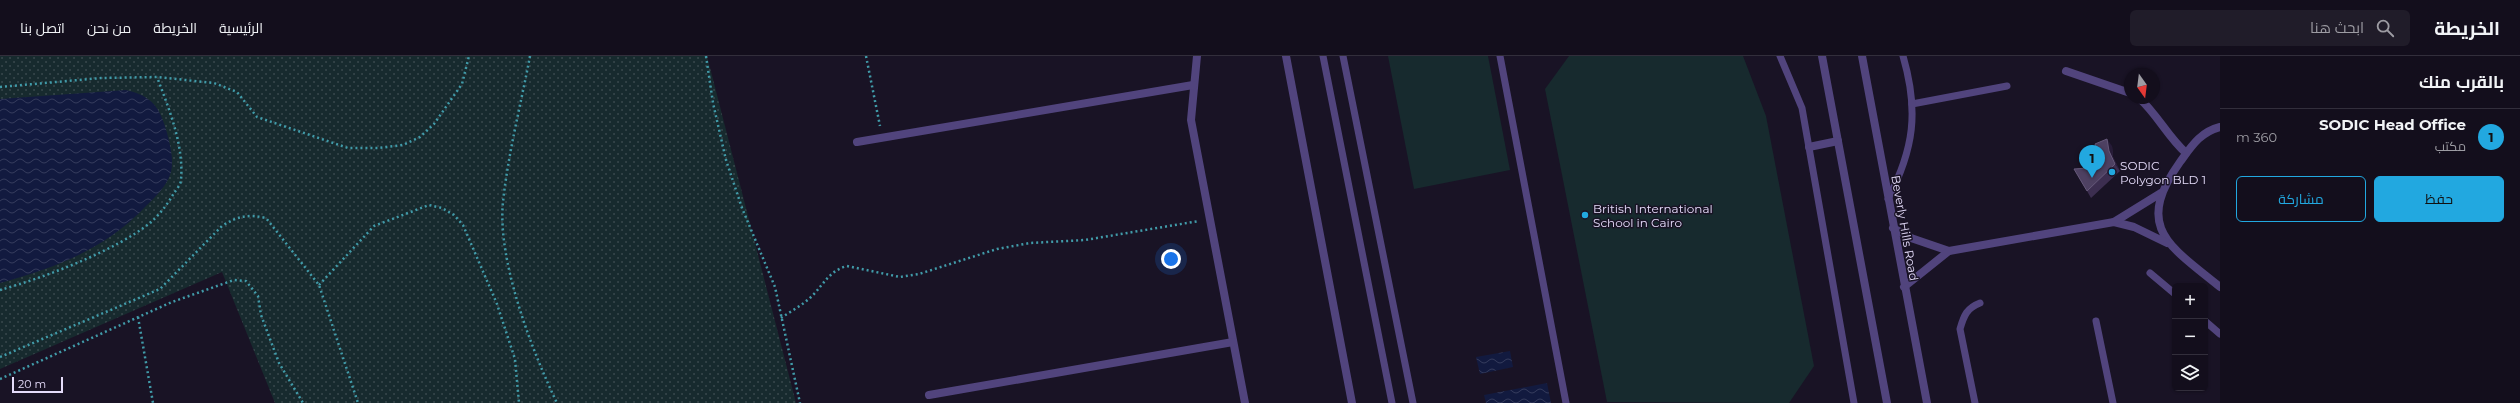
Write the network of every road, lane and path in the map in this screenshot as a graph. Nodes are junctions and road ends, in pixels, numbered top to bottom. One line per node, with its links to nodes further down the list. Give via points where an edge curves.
1 (469, 56): 15 (path, via 462,84 434,124 420,137 403,144 379,148 348,148 257,116 237,92 214,83)
2 (530, 56): 55 (path, via 503,203 506,250 516,294 531,340)
3 (706, 56): 43 (path, via 713,104 726,160 742,208 775,287)
4 (866, 56): 23 (path)
5 (1197, 56): 16 (street)
6 (1286, 56): 58 (street)
7 (1323, 56): 59 (lane)
8 (1343, 56): 60 (lane)
9 (1500, 56): 61 (lane)
10 (1780, 56): 26 (lane, via 1802,108)
11 (1822, 56): 24 (street)
12 (1862, 56): 29 (street, Beverly Hills Road)
13 (1903, 56): 20 (lane)
14 (2066, 71): 19 (street)
15 (157, 77): 18 (path, via 101,78); 39 (path, via 180,151 181,181 169,203 149,224 113,245 85,259)
16 (1193, 85): 23 (street); 30 (street, via 1191,120)
17 (2007, 86): 20 (lane)
18 (0, 87)
19 (2124, 91)
20 (1912, 104): 29 (lane, via 1910,146 1902,173)
21 (2145, 104): 27 (street)
22 (2220, 127): 27 (street, via 2206,132 2196,140)
23 (882, 138): 25 (street)
24 (1838, 141): 26 (street); 63 (street)
25 (857, 142)
26 (1808, 147): 62 (lane)
27 (2186, 154): 28 (street)
28 (2161, 193): 31 (street); 33 (street, via 2159,219)
29 (1888, 199): 32 (street, Beverly Hills Road)
30 (1209, 219): 43 (path, via 1085,240 1030,243 997,249 920,274 900,277 846,266 825,279 812,296); 47 (street)
31 (2114, 222): 33 (street, via 2134,226); 34 (street)
32 (1893, 228): 34 (street, via 1911,238); 37 (street, Beverly Hills Road)
33 (2169, 244): 38 (street)
34 (1949, 251): 37 (street)
35 (2150, 273): 40 (lane)
36 (319, 286): 48 (path, via 266,218 243,216 222,226 160,289); 53 (path); 54 (path, via 374,226 429,205 442,208 454,215 463,226 497,304 515,359)
37 (1904, 287): 64 (street, Beverly Hills Road)
38 (2220, 287)
39 (0, 290)
40 (2172, 291)
41 (1980, 303): 65 (lane, via 1971,306 1963,317 1960,328)
42 (138, 317): 49 (path); 51 (path); 52 (path, via 234,280 246,281 258,296 261,315 279,363)
43 (781, 318): 56 (path)
44 (2096, 321): 66 (lane)
45 (2208, 324): 46 (lane)
46 (2220, 334)
47 (1233, 342): 50 (street); 57 (street)
48 (0, 357)
49 (0, 379)
50 (929, 395)
51 (153, 403)
52 (304, 403)
53 (358, 403)
54 (519, 403)
55 (557, 403)
56 (800, 403)
57 (1246, 403)
58 (1352, 403)
59 (1392, 403)
60 (1413, 403)
61 (1566, 403)
62 (1854, 403)
63 (1887, 403)
64 (1927, 403)
65 (1972, 403)
66 (2113, 403)

